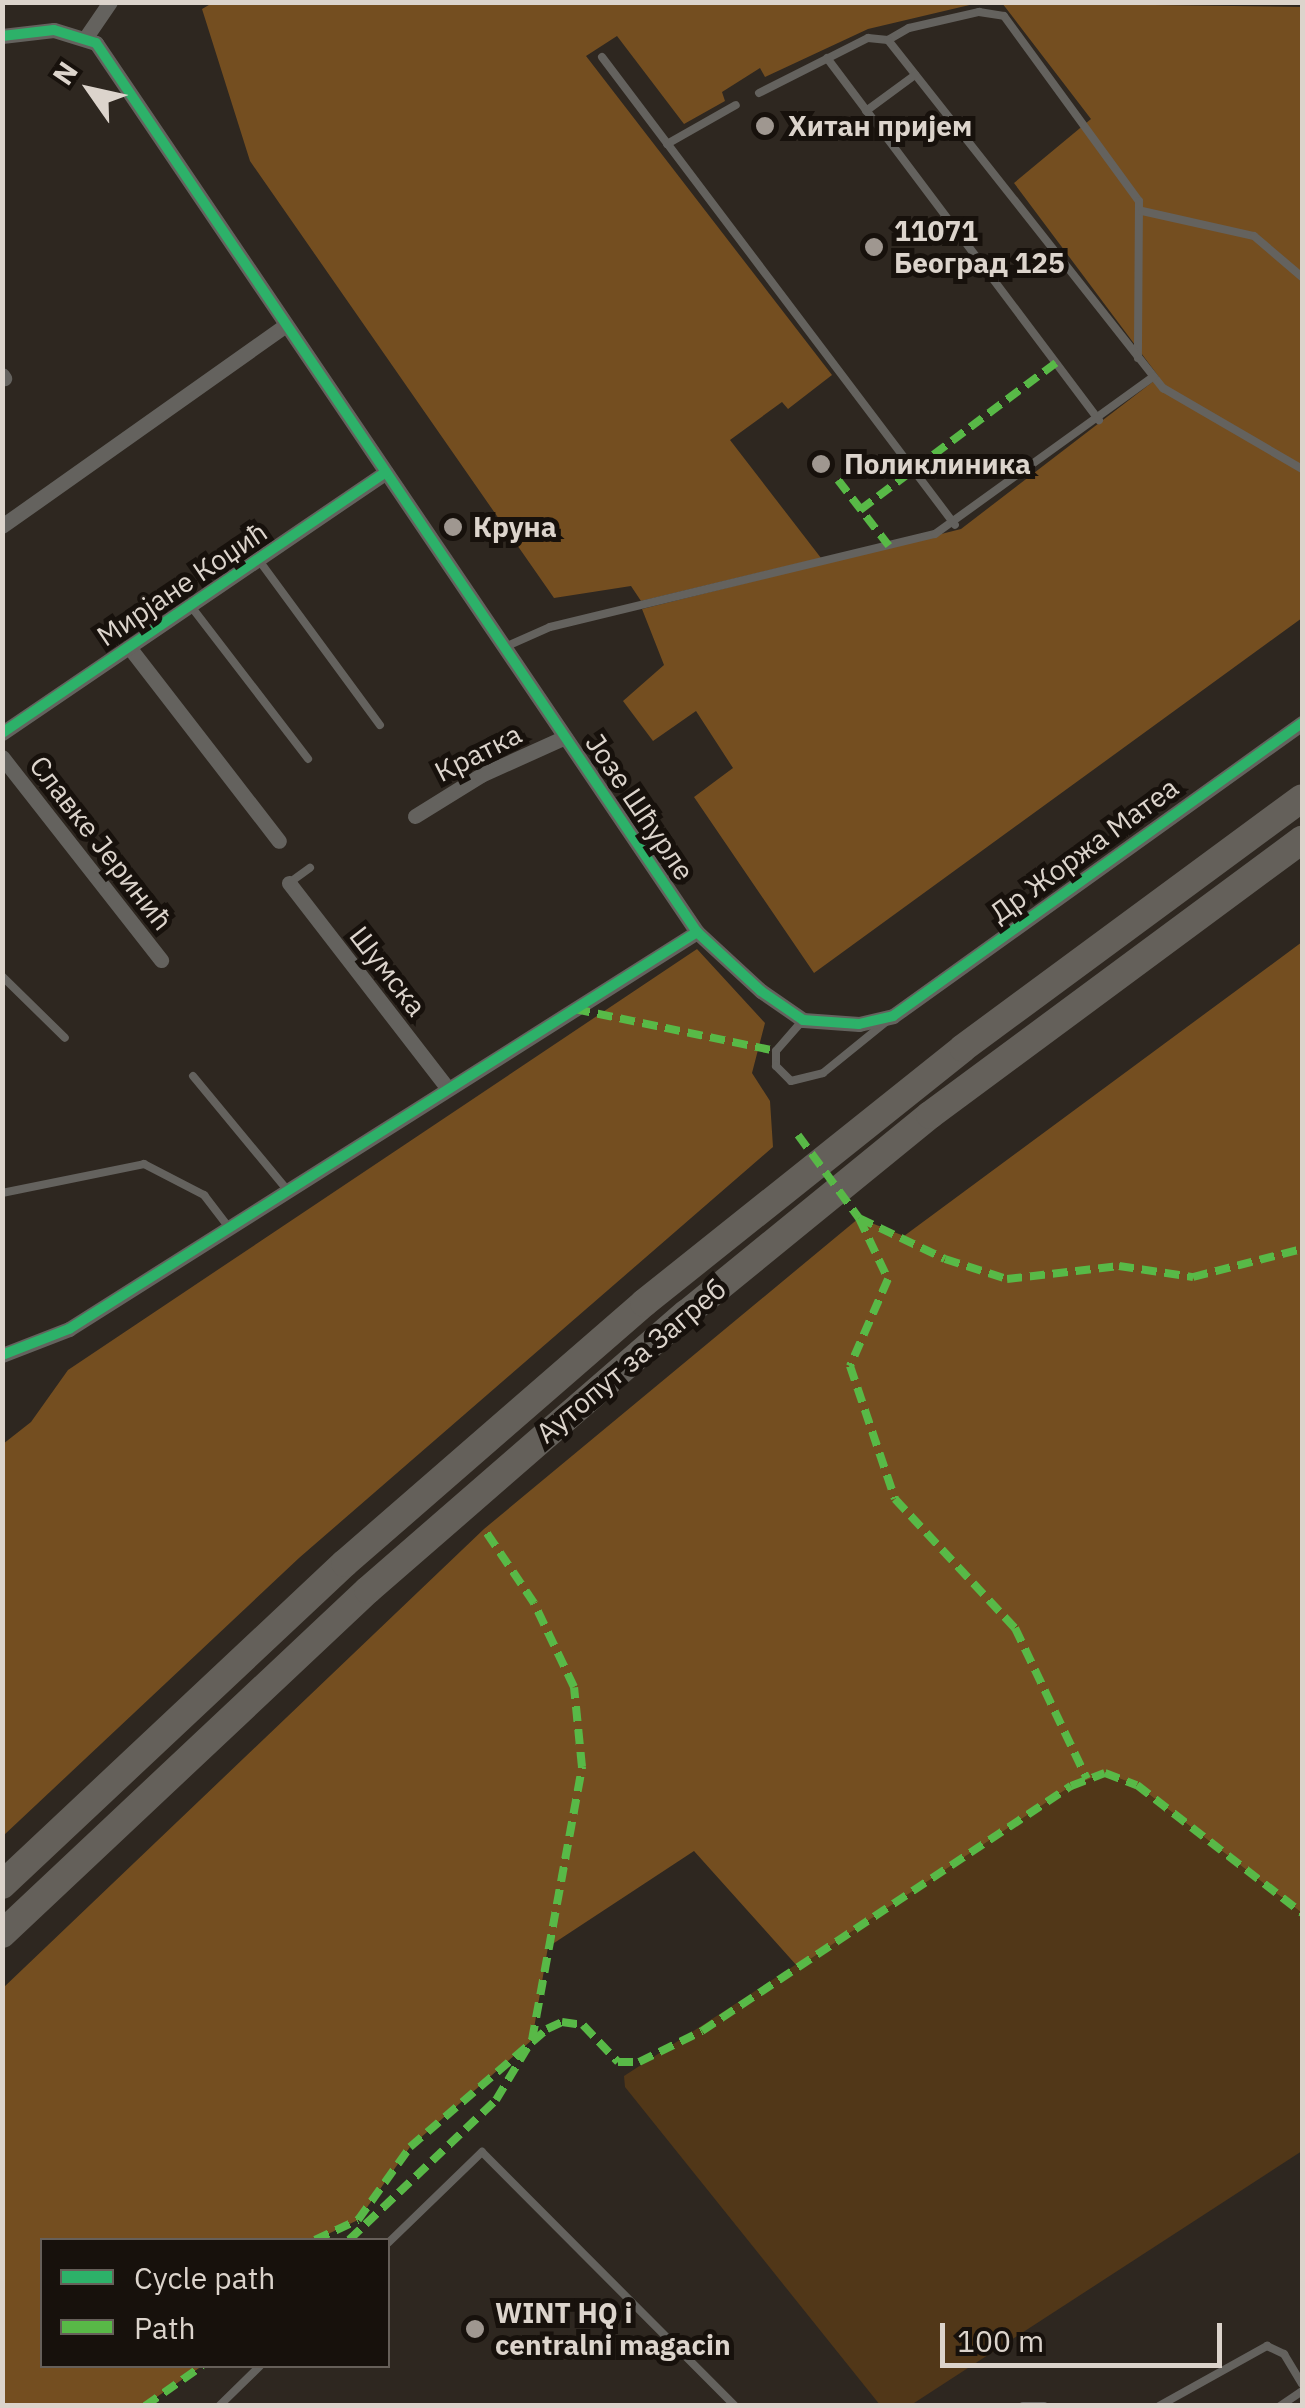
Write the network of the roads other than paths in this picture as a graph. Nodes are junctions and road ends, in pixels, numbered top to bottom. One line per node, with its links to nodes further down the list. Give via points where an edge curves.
1 (110, 2): 3 (street)
2 (2, 36): 3 (street, via 54,30)
3 (86, 36): 14 (street, Јозе Шћурле)
4 (888, 40): 6 (lane, via 868,38); 7 (lane); 12 (lane, via 909,28 979,12 1004,16 1134,190)
5 (602, 57): 11 (lane)
6 (827, 58): 8 (lane); 10 (lane)
7 (915, 75): 10 (lane); 15 (lane)
8 (758, 93)
9 (736, 105): 11 (lane)
10 (866, 112): 17 (lane)
11 (668, 144): 20 (lane)
12 (1142, 211): 13 (lane, via 1242,232); 15 (lane)
13 (1302, 278)
14 (286, 325): 19 (street, Јозе Шћурле); 21 (street)
15 (1138, 358): 16 (lane)
16 (1153, 377): 17 (lane); 18 (lane, via 1177,400)
17 (1099, 420): 20 (lane)
18 (1302, 469)
19 (386, 472): 22 (street, Мирјане Коџић); 25 (street, Јозе Шћурле)
20 (955, 525): 25 (lane, via 550,626)
21 (2, 526)
22 (258, 559): 23 (street, Мирјане Коџић); 27 (lane, Мирјане Коџић)
23 (190, 606): 24 (street, Мирјане Коџић); 31 (lane, Мирјане Коџић)
24 (129, 646): 28 (street, Мирјане Коџић); 34 (street)
25 (505, 647): 29 (street, Јозе Шћурле)
26 (1302, 723): 41 (street, Др Жоржа Матеа)
27 (380, 725)
28 (2, 732)
29 (565, 737): 33 (street, Кратка, via 481,775); 38 (street, Јозе Шћурле)
30 (2, 757): 39 (street, Славке Јеринић)
31 (308, 759)
32 (1302, 798): 50 (highway, Аутопут за Загреб, via 963,1048 644,1303 345,1563)
33 (415, 816)
34 (280, 840)
35 (1302, 840): 51 (highway, Аутопут за Загреб, via 930,1115 686,1314 368,1590)
36 (310, 868): 37 (lane)
37 (289, 883): 45 (street, Шумска)
38 (697, 932): 42 (street, Јозе Шћурле); 45 (street)
39 (161, 960)
40 (2, 976): 43 (lane)
41 (893, 1016): 42 (street, via 859,1024); 42 (lane, via 823,1072 791,1081 779,1072 776,1051)
42 (803, 1020)
43 (65, 1038)
44 (193, 1076): 46 (lane)
45 (448, 1089): 46 (street)
46 (290, 1192): 48 (street)
47 (2, 1193): 48 (lane, via 107,1167 150,1166 204,1195)
48 (230, 1229): 49 (street, via 68,1329)
49 (2, 1355)
50 (2, 1885)
51 (2, 1934)
52 (390, 2241): 57 (lane, via 482,2152)
53 (258, 2368): 56 (lane)
54 (1302, 2384): 60 (lane, via 1284,2354 1267,2346)
55 (1302, 2392): 61 (lane)
56 (218, 2406)
57 (735, 2406)
58 (1023, 2406): 59 (lane)
59 (1044, 2406)
60 (1159, 2406)
61 (1280, 2406)

